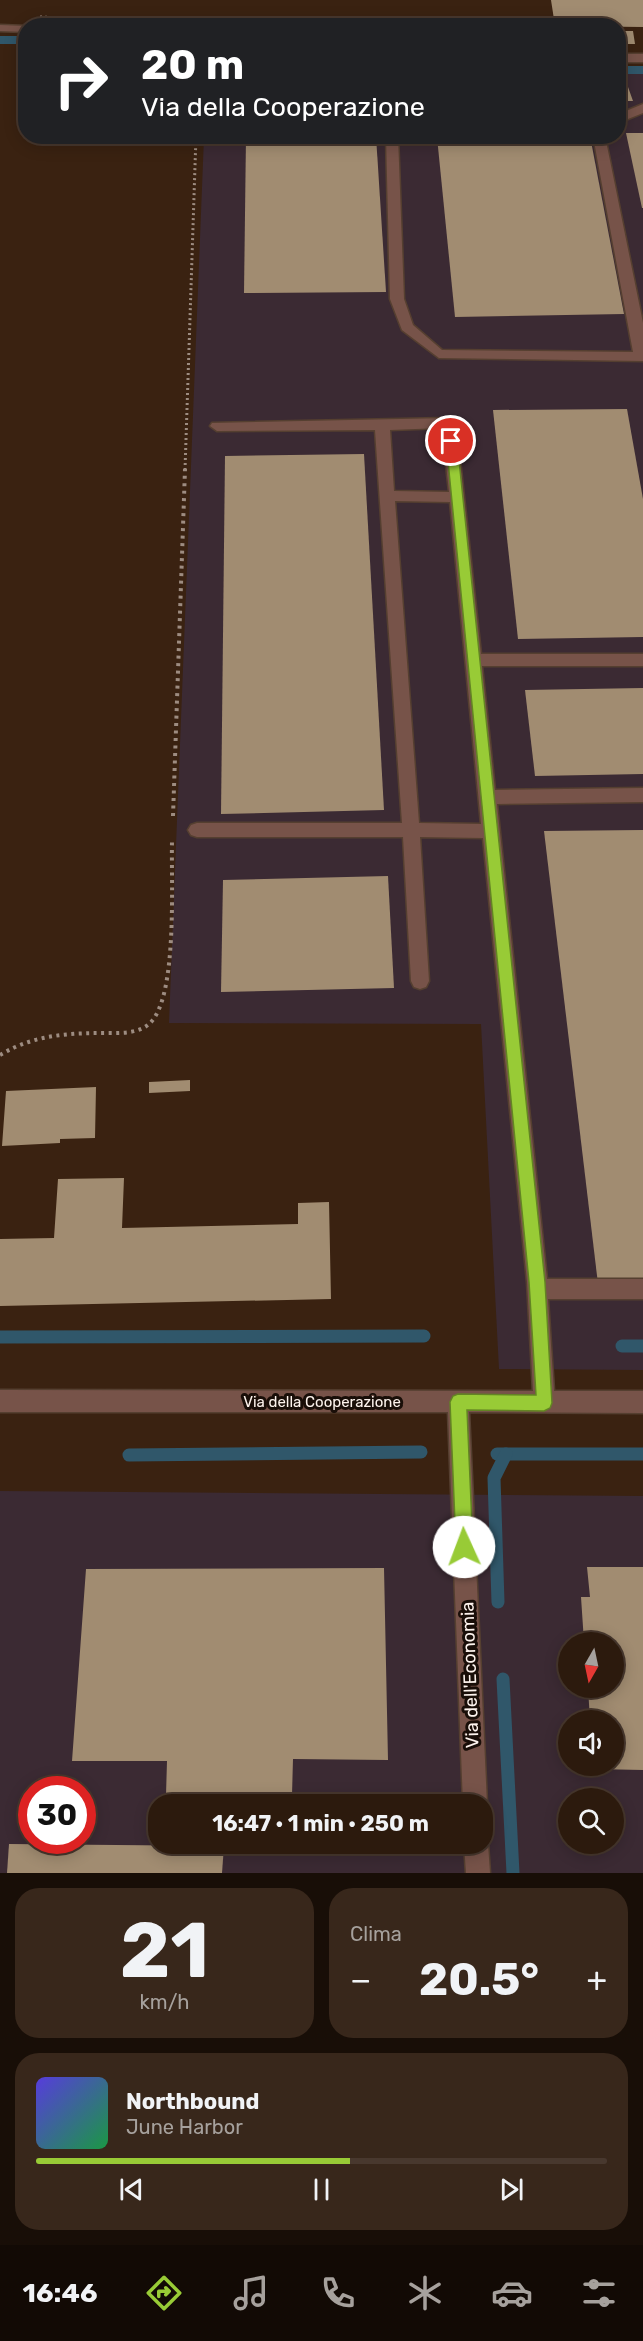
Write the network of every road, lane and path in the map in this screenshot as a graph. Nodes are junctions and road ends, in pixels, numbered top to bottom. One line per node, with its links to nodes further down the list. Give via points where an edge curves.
1 (51, 17): 2 (path)
2 (71, 18)
3 (0, 28): 4 (street)
4 (18, 29)
5 (626, 58): 6 (street)
6 (643, 58)
7 (643, 108): 8 (street)
8 (626, 115)
9 (196, 144): 21 (path)
10 (392, 144): 12 (street, via 397,298 407,327 439,354 641,357)
11 (601, 144): 12 (street)
12 (639, 327)
13 (382, 425): 14 (street); 15 (street); 16 (street, via 449,423)
14 (217, 426)
15 (387, 496): 16 (street); 23 (street)
16 (456, 496): 17 (street)
17 (472, 660): 18 (street); 20 (street)
18 (643, 660)
19 (643, 795): 20 (street)
20 (487, 798): 24 (street)
21 (173, 818)
22 (197, 830): 23 (street)
23 (411, 830): 24 (street); 26 (street)
24 (490, 831): 28 (street)
25 (172, 841): 27 (path, via 168,985 154,1020 123,1035 47,1035)
26 (420, 981)
27 (0, 1055)
28 (537, 1289): 29 (street); 33 (street)
29 (643, 1289)
30 (0, 1401): 31 (street, Via della Cooperazione)
31 (458, 1402): 33 (street, Via della Cooperazione); 34 (street, Via dell'Economia)
32 (643, 1402): 33 (street, Via della Cooperazione)
33 (544, 1403)
34 (475, 1794)
35 (477, 1854): 36 (street)
36 (478, 1873)

